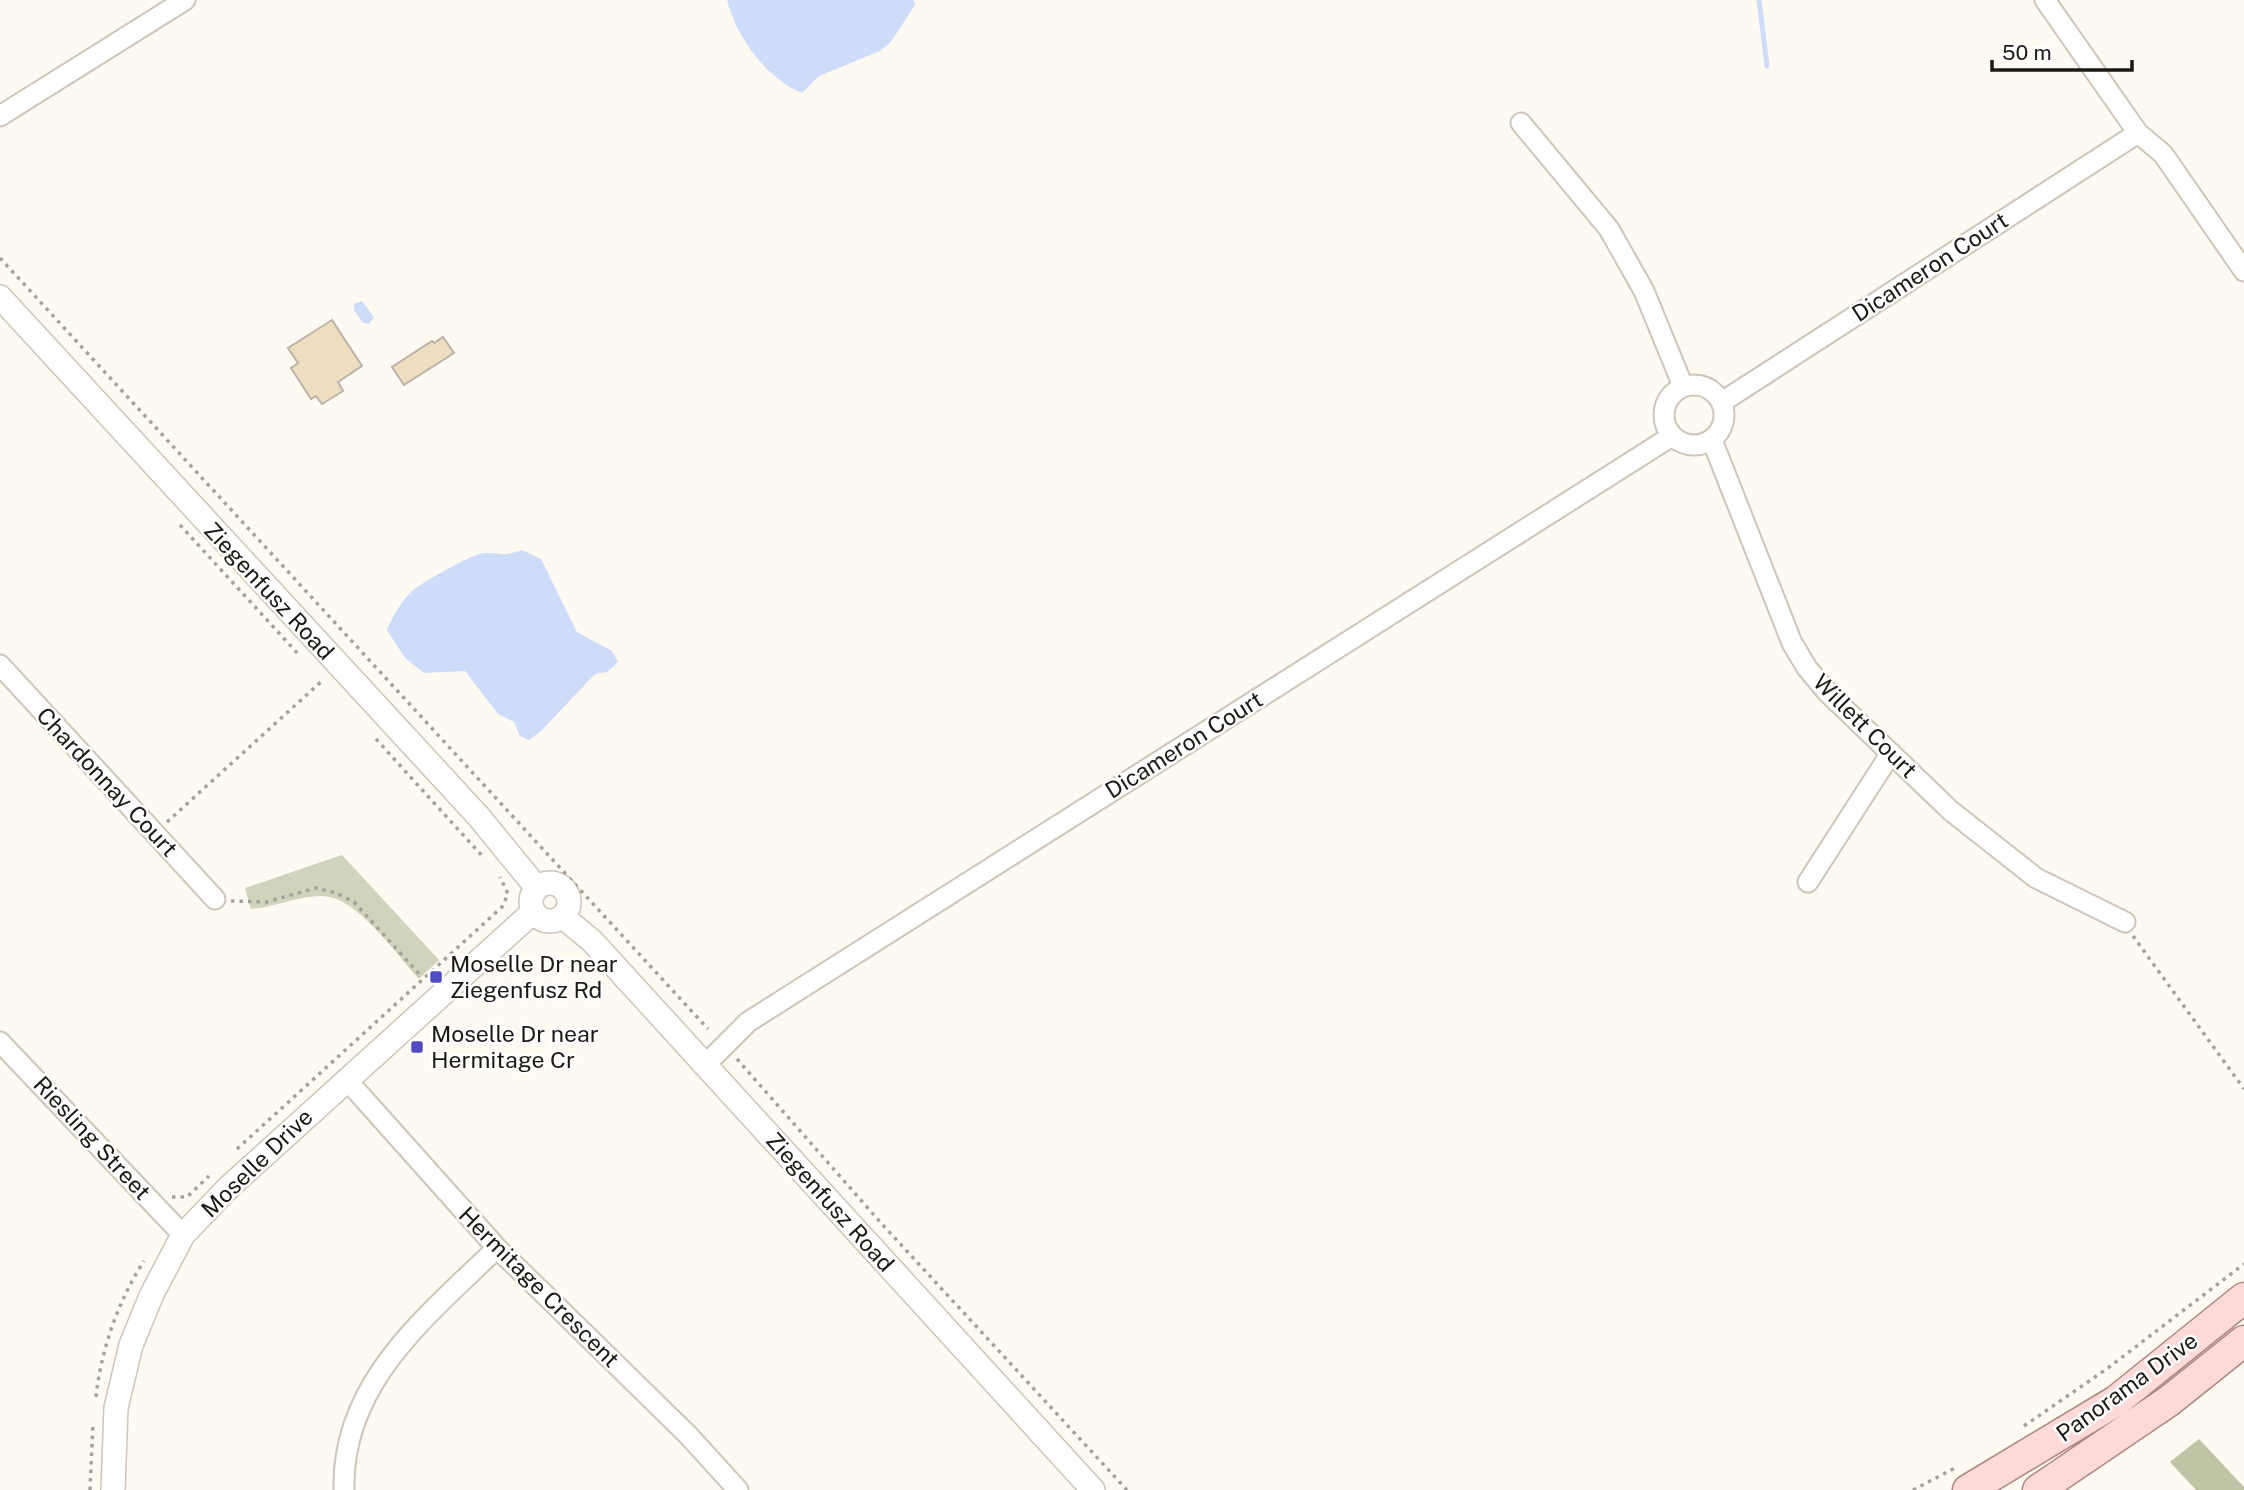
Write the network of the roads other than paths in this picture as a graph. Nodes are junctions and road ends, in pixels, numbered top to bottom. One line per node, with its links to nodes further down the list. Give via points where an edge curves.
1 (185, 0): 3 (street)
2 (2045, 0): 5 (street)
3 (0, 116)
4 (1521, 123): 8 (street, via 1609,229 1644,291)
5 (2138, 133): 6 (street, via 2163,154); 9 (street, Dicameron Court)
6 (2244, 271)
7 (0, 297): 15 (street, Ziegenfusz Road, via 479,817)
8 (1683, 386): 9 (street, via 1701,385); 10 (street, via 1665,404 1664,421)
9 (1722, 402): 11 (street, via 1723,426)
10 (1672, 436): 11 (street, via 1691,445); 21 (street, Dicameron Court, via 748,1022)
11 (1712, 440): 13 (street, Willett Court, via 1792,643 1828,693)
12 (0, 665): 16 (street, Chardonnay Court)
13 (1891, 753): 14 (street); 19 (street, Willett Court, via 1951,811 2036,878)
14 (1808, 882)
15 (537, 888): 17 (street, via 530,899); 18 (street, via 552,883 564,889 569,901)
16 (215, 899)
17 (533, 912): 18 (street, via 544,921); 22 (street, Moselle Drive)
18 (563, 917): 21 (street, Ziegenfusz Road, via 593,941)
19 (2125, 922)
20 (0, 1042): 23 (street, Riesling Street)
21 (705, 1065): 31 (street, Ziegenfusz Road)
22 (346, 1079): 23 (street, Moselle Drive); 24 (street, Hermitage Crescent)
23 (183, 1235): 28 (street, Moselle Drive, via 131,1345 116,1408)
24 (496, 1248): 29 (street, via 401,1341 370,1385 351,1435); 30 (street, Hermitage Crescent)
25 (2244, 1298): 27 (main road, Panorama Drive, via 2116,1401)
26 (2244, 1341): 32 (main road, Panorama Drive, via 2169,1401)
27 (1968, 1475)
28 (113, 1490)
29 (344, 1490)
30 (738, 1490)
31 (1093, 1490)
32 (2038, 1490)

